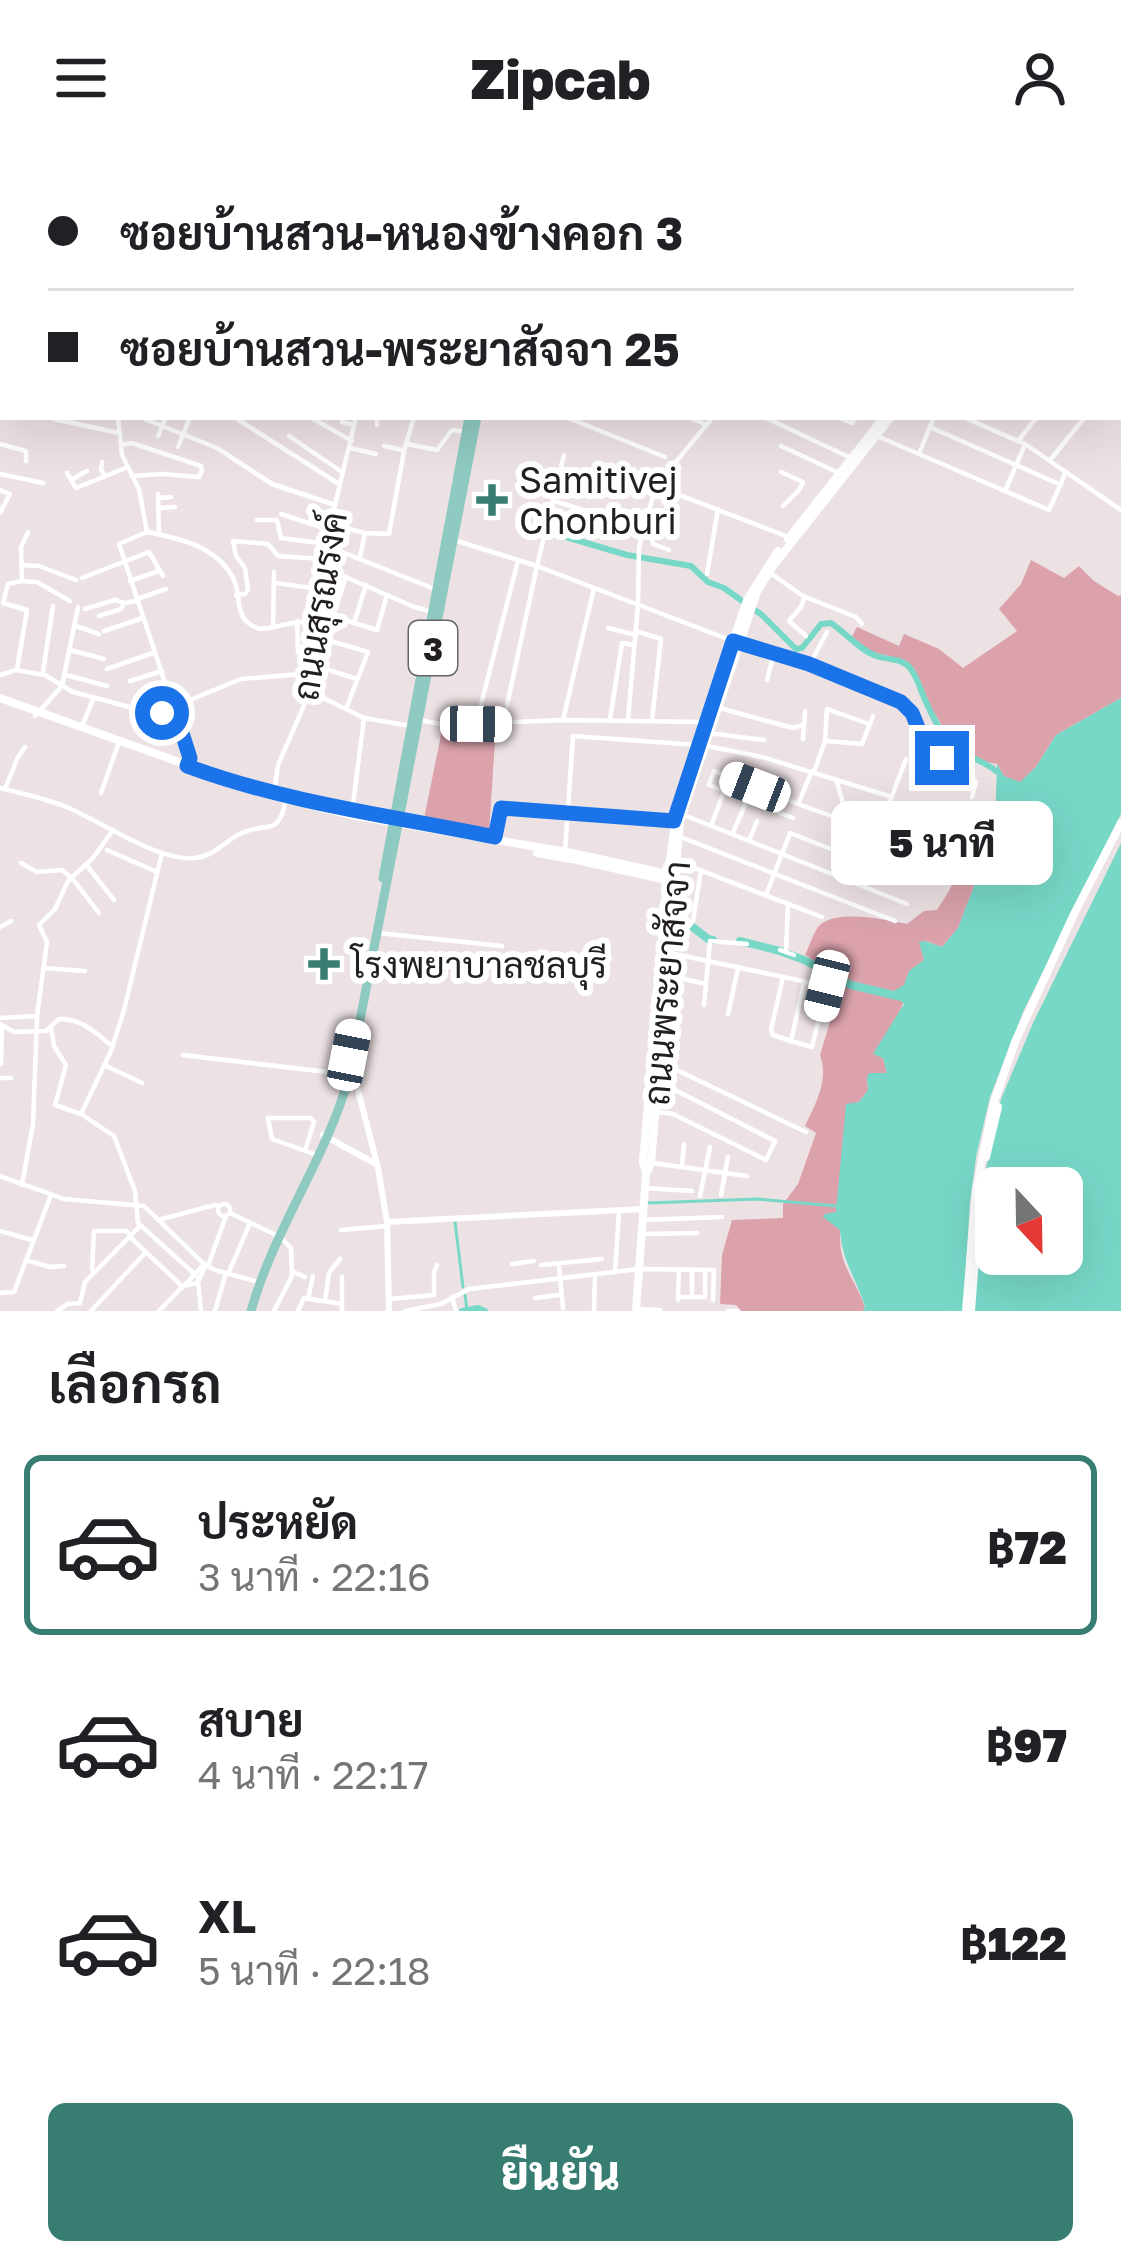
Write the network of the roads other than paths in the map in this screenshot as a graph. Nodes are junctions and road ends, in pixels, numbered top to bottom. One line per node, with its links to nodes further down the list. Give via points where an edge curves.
1 (63, 420): 28 (street)
2 (118, 420): 28 (street)
3 (147, 420): 25 (street)
4 (164, 420): 25 (street)
5 (189, 420): 30 (street)
6 (239, 420): 61 (street)
7 (314, 420): 37 (street)
8 (342, 420): 23 (street)
9 (355, 420): 37 (street, ถนนสุรณรงค์)
10 (413, 420): 41 (street)
11 (472, 420): 27 (main road, 3)
12 (473, 420): 84 (main road, 3)
13 (573, 420): 45 (street)
14 (697, 420): 24 (street)
15 (710, 420): 24 (street)
16 (770, 420): 46 (street)
17 (881, 420): 46 (main road, ถนนพระยาสัจจา)
18 (882, 420): 32 (main road, ถนนพระยาสัจจา)
19 (933, 420): 26 (street)
20 (970, 420): 33 (street)
21 (1034, 420): 33 (street)
22 (1083, 420): 47 (street)
23 (350, 424)
24 (707, 424): 63 (street)
25 (161, 427): 29 (street); 30 (street)
26 (930, 427): 43 (street); 50 (street)
27 (467, 432): 41 (street, via 452,430 437,450); 106 (main road, 3)
28 (118, 433): 36 (street)
29 (158, 436)
30 (182, 436): 40 (street); 69 (street, via 272,484)
31 (289, 436): 53 (street)
32 (877, 436): 43 (street); 83 (main road, ถนนพระยาสัจจา)
33 (1017, 441): 35 (street)
34 (0, 444): 48 (street, via 26,451)
35 (1025, 444): 47 (street); 50 (street)
36 (121, 445): 51 (street); 59 (street, via 201,466 202,475)
37 (351, 445): 42 (street); 53 (street, ถนนสุรณรงค์)
38 (384, 446): 41 (street)
39 (781, 446): 56 (street)
40 (178, 447)
41 (405, 447): 80 (street, via 389,534)
42 (376, 454)
43 (919, 454): 65 (street)
44 (564, 455): 67 (street)
45 (665, 458)
46 (851, 458): 56 (main road, ถนนพระยาสัจจา)
47 (1050, 460): 55 (street)
48 (26, 461)
49 (102, 462): 58 (street)
50 (1017, 466): 62 (street); 65 (street)
51 (128, 467): 58 (street); 59 (street)
52 (87, 471): 58 (street, via 69,476 76,488)
53 (342, 472): 61 (street, ถนนสุรณรงค์)
54 (781, 472): 68 (street, via 803,482)
55 (1066, 472): 62 (street); 73 (street)
56 (839, 473): 83 (main road, ถนนพระยาสัจจา)
57 (0, 474): 60 (street)
58 (105, 476)
59 (132, 476): 79 (street)
60 (43, 483)
61 (339, 484): 69 (street, ถนนสุรณรงค์)
62 (1061, 485): 65 (street, via 1049,510)
63 (656, 486): 72 (street); 82 (street)
64 (0, 490): 74 (street, via 10,494)
65 (1005, 491)
66 (171, 497): 71 (street, via 158,496)
67 (554, 501): 77 (street); 93 (street)
68 (783, 504)
69 (334, 505): 78 (street, ถนนสุรณรงค์)
70 (175, 507): 71 (street)
71 (159, 508): 81 (street)
72 (718, 509): 83 (street); 96 (street)
73 (1121, 510)
74 (0, 513)
75 (281, 514): 78 (street)
76 (257, 520): 86 (street, via 278,521 280,538)
77 (623, 522)
78 (330, 527): 80 (street); 86 (street, ถนนสุรณรงค์)
79 (147, 532): 81 (street); 89 (street, via 119,544)
80 (365, 533): 88 (street)
81 (159, 534): 107 (street, via 214,555)
82 (642, 535): 87 (street); 113 (street)
83 (791, 539): 95 (main road, ถนนพระยาสัจจา); 115 (main road, ถนนพระยาสัจจา)
84 (454, 540): 90 (street); 166 (main road, 3)
85 (34, 544): 92 (street, via 26,536)
86 (327, 545): 88 (street); 91 (street, ถนนสุรณรงค์)
87 (669, 550)
88 (359, 558): 106 (street)
89 (123, 560): 92 (street, via 79,579); 99 (street); 99 (street, via 149,552 162,573)
90 (518, 560): 93 (street); 167 (street)
91 (324, 563): 97 (street); 105 (street, ถนนสุรณรงค์); 107 (street, via 278,556 267,543 233,541 248,590)
92 (21, 565): 98 (street)
93 (537, 566): 103 (street); 168 (street)
94 (274, 572): 126 (street)
95 (769, 572): 109 (street); 115 (main road, ถนนพระยาสัจจา)
96 (707, 574)
97 (346, 577): 102 (street); 119 (street)
98 (22, 580): 101 (street); 111 (street)
99 (130, 581): 110 (street)
100 (276, 583): 105 (street)
101 (4, 584): 143 (street, via 3,603 28,613)
102 (366, 585): 108 (street); 123 (street)
103 (594, 587): 113 (street); 162 (street)
104 (166, 589): 110 (street)
105 (319, 589): 116 (street, ถนนสุรณรงค์)
106 (437, 590): 117 (main road, 3)
107 (236, 595): 126 (street, via 240,614)
108 (387, 595): 117 (street); 123 (street, via 377,630)
109 (805, 596): 124 (street); 131 (street, via 789,622)
110 (137, 600): 112 (street); 120 (street)
111 (70, 601)
112 (124, 603): 118 (street); 125 (street, via 82,608)
113 (638, 604): 129 (street); 133 (street)
114 (53, 606): 145 (street)
115 (747, 606): 133 (main road, ถนนพระยาสัจจา)
116 (315, 611): 119 (street); 122 (street, ถนนสุรณรงค์)
117 (433, 612): 166 (main road, 3)
118 (99, 616)
119 (335, 617): 123 (street); 132 (street)
120 (143, 618): 125 (street, via 101,633); 136 (street)
121 (297, 621): 122 (street); 126 (street); 137 (street)
122 (313, 623): 130 (street, ถนนสุรณรงค์)
123 (354, 623)
124 (862, 625)
125 (75, 626): 135 (street)
126 (273, 627)
127 (608, 628): 129 (street)
128 (827, 632): 140 (street)
129 (636, 633): 134 (street); 165 (street, via 662,639)
130 (314, 636): 132 (street); 142 (street, ถนนสุรณรงค์)
131 (806, 636)
132 (328, 640): 148 (street, via 368,652)
133 (736, 642): 138 (street); 156 (main road, ถนนพระยาสัจจา)
134 (635, 645): 163 (street, via 622,643); 164 (street)
135 (70, 650): 139 (street); 146 (street)
136 (155, 653): 141 (street); 144 (street)
137 (298, 653)
138 (774, 653): 140 (street); 149 (street)
139 (104, 659)
140 (809, 664): 190 (street, via 904,704 926,744 976,782)
141 (107, 669)
142 (313, 669): 148 (street); 153 (street, ถนนสุรณรงค์); 157 (street, via 241,679)
143 (16, 670): 145 (street); 147 (street)
144 (161, 671): 150 (street); 157 (street)
145 (43, 674): 151 (street)
146 (65, 674): 151 (street); 152 (street)
147 (0, 675)
148 (357, 679): 158 (street)
149 (767, 680)
150 (130, 681)
151 (62, 686): 154 (street); 160 (street)
152 (107, 686)
153 (310, 692): 158 (street); 187 (street, ถนนสุรณรงค์)
154 (94, 699): 157 (street, via 157,714); 171 (street)
155 (0, 701): 160 (main road)
156 (714, 706): 169 (street); 170 (main road, ถนนพระยาสัจจา)
157 (174, 708): 179 (street)
158 (346, 709): 161 (street)
159 (805, 712): 169 (street)
160 (36, 714): 171 (main road); 175 (main road)
161 (364, 718): 166 (street); 195 (street)
162 (562, 720): 163 (street); 168 (street)
163 (609, 720): 164 (street)
164 (628, 720): 165 (street)
165 (652, 721): 170 (street)
166 (415, 723): 167 (street); 200 (main road, 3)
167 (476, 724): 168 (street)
168 (503, 724)
169 (803, 725): 172 (street)
170 (707, 727): 173 (street); 176 (main road, ถนนพระยาสัจจา)
171 (81, 728): 179 (main road)
172 (803, 739)
173 (764, 740)
174 (825, 741): 174 (street, via 862,744 870,720 827,709); 181 (street)
175 (118, 745): 184 (main road); 186 (street)
176 (701, 745): 180 (main road, ถนนพระยาสัจจา); 181 (street); 196 (street, via 573,736); 197 (main road, ถนนพระยาสัจจา)
177 (25, 747): 185 (street)
178 (905, 759): 189 (street)
179 (187, 766): 184 (main road)
180 (695, 771): 182 (street); 197 (main road, ถนนพระยาสัจจา)
181 (813, 771): 183 (street); 193 (street)
182 (711, 777): 191 (street, via 709,785); 193 (street, via 714,771)
183 (836, 779): 189 (street); 194 (street)
184 (221, 780): 187 (main road); 192 (main road); 211 (main road, via 356,816)
185 (3, 789): 203 (street)
186 (101, 793)
187 (274, 793): 195 (main road)
188 (723, 794): 202 (street)
189 (892, 797): 194 (street, via 883,820)
190 (972, 797)
191 (747, 800): 198 (street); 205 (street)
192 (285, 803): 195 (main road); 210 (street, via 275,825 248,830 212,854)
193 (798, 804): 194 (street, via 839,819)
194 (844, 807)
195 (355, 812): 200 (main road)
196 (567, 813): 197 (street); 207 (street, via 501,808); 211 (street)
197 (678, 818): 202 (street); 206 (main road, ถนนพระยาสัจจา); 221 (main road, ถนนพระยาสัจจา)
198 (793, 818)
199 (757, 821): 208 (street)
200 (396, 822): 207 (main road); 211 (main road); 232 (main road, 3); 259 (main road, 3)
201 (1121, 823): 356 (main road, via 994,1102 976,1189)
202 (711, 826): 205 (street)
203 (113, 830): 210 (street); 215 (street)
204 (1121, 832): 356 (main road, via 1007,1074 981,1190)
205 (733, 835): 208 (street)
206 (678, 836): 213 (main road, ถนนพระยาสัจจา); 219 (street)
207 (495, 837): 211 (main road)
208 (749, 841): 212 (street)
209 (107, 850): 218 (street)
210 (162, 853): 218 (street)
211 (569, 854): 221 (main road)
212 (782, 854): 216 (street, via 790,833); 219 (street); 225 (street)
213 (676, 860): 217 (street); 221 (main road, ถนนพระยาสัจจา)
214 (21, 863): 220 (street)
215 (86, 865): 220 (street); 223 (street)
216 (882, 869)
217 (701, 870): 222 (street); 229 (street, via 692,923)
218 (157, 872): 254 (street)
219 (774, 874): 222 (street); 230 (street)
220 (72, 878): 226 (street); 238 (street, via 39,925)
221 (670, 878): 229 (main road, ถนนพระยาสัจจา); 236 (main road, ถนนพระยาสัจจา)
222 (766, 895): 224 (street)
223 (114, 899)
224 (788, 904): 227 (street); 235 (street)
225 (907, 904)
226 (99, 913)
227 (822, 917)
228 (11, 920): 231 (street)
229 (670, 921): 236 (main road, ถนนพระยาสัจจา)
230 (895, 921)
231 (0, 927)
232 (379, 933): 234 (street); 259 (main road, 3)
233 (747, 944): 237 (street, via 711,940)
234 (502, 946)
235 (787, 952)
236 (664, 953): 237 (street); 256 (main road, ถนนพระยาสัจจา)
237 (708, 961): 239 (street); 244 (street)
238 (44, 968): 240 (street); 249 (street)
239 (738, 968): 241 (street); 248 (street)
240 (86, 970)
241 (783, 977): 243 (street); 253 (street, via 771,1030)
242 (684, 979): 244 (street)
243 (805, 981): 245 (street); 253 (street)
244 (706, 984): 247 (street)
245 (827, 986): 246 (street); 253 (street, via 812,1047)
246 (840, 988)
247 (704, 1005)
248 (728, 1014)
249 (37, 1016): 250 (street); 252 (street)
250 (1, 1022): 252 (street, via 14,1032); 257 (street)
251 (51, 1028): 252 (street); 254 (street, via 68,1018); 265 (street, via 66,1065 55,1105)
252 (35, 1031): 279 (street)
253 (791, 1041)
254 (112, 1046): 258 (street)
255 (183, 1055): 259 (street)
256 (656, 1061): 263 (main road, ถนนพระยาสัจจา); 266 (street); 272 (main road, ถนนพระยาสัจจา)
257 (1, 1064)
258 (104, 1065): 262 (street); 265 (street)
259 (348, 1070): 267 (main road, 3); 273 (street)
260 (0, 1078): 261 (street)
261 (11, 1078)
262 (142, 1083)
263 (657, 1088): 264 (main road, ถนนพระยาสัจจา); 264 (street, via 775,1141 766,1160)
264 (655, 1112): 272 (main road, ถนนพระยาสัจจา)
265 (81, 1114): 285 (street, via 114,1136)
266 (806, 1132)
267 (326, 1136): 270 (main road, 3); 273 (street); 298 (main road, 3)
268 (684, 1144): 274 (street)
269 (710, 1147): 275 (street)
270 (309, 1152): 270 (street, via 311,1118 268,1118 272,1139); 298 (main road, 3)
271 (728, 1157): 276 (street)
272 (647, 1162): 274 (street); 280 (main road, ถนนพระยาสัจจา)
273 (376, 1164): 292 (street)
274 (682, 1165): 275 (street)
275 (706, 1168): 276 (street); 284 (street)
276 (725, 1172): 278 (street); 283 (street)
277 (0, 1176): 279 (street)
278 (748, 1176)
279 (22, 1185): 282 (street)
280 (645, 1191): 281 (street); 286 (street); 288 (main road, ถนนพระยาสัจจา)
281 (692, 1191)
282 (50, 1195): 285 (street); 300 (street)
283 (721, 1195)
284 (700, 1196)
285 (136, 1204): 290 (street); 293 (street)
286 (623, 1209): 288 (street); 292 (street); 316 (street)
287 (228, 1214): 290 (street, via 227,1204); 291 (street); 309 (street)
288 (642, 1215): 289 (street); 297 (main road, ถนนพระยาสัจจา)
289 (722, 1217)
290 (158, 1220): 309 (street)
291 (250, 1223): 298 (street); 318 (street)
292 (387, 1224): 294 (street); 334 (street)
293 (140, 1226): 299 (street); 322 (street)
294 (341, 1230)
295 (0, 1231): 300 (street)
296 (698, 1233): 297 (street)
297 (641, 1234): 311 (main road, ถนนพระยาสัจจา)
298 (279, 1235): 315 (street, via 291,1248); 324 (main road); 348 (main road)
299 (130, 1236): 301 (street); 317 (street); 317 (street, via 94,1231)
300 (32, 1240): 304 (street)
301 (146, 1252): 327 (street); 344 (street)
302 (602, 1258): 305 (street)
303 (340, 1259): 336 (street, via 329,1273)
304 (26, 1261): 310 (street); 328 (street, via 14,1292)
305 (581, 1261): 306 (street); 320 (street)
306 (558, 1263): 308 (street); 323 (street)
307 (437, 1264): 334 (street, via 434,1295)
308 (512, 1264)
309 (206, 1265): 318 (street); 322 (street)
310 (64, 1266)
311 (639, 1269): 312 (street); 316 (street); 342 (main road, ถนนพระยาสัจจา)
312 (679, 1270): 313 (street); 325 (street)
313 (692, 1270): 314 (street); 326 (street)
314 (705, 1270): 331 (street, via 705,1297); 335 (street, via 714,1270)
315 (293, 1272): 333 (street, via 309,1276); 349 (street)
316 (615, 1272): 319 (street)
317 (92, 1274): 337 (street)
318 (227, 1274): 324 (street); 347 (street)
319 (595, 1275): 320 (street); 353 (street)
320 (582, 1276): 323 (street)
321 (341, 1277): 338 (street)
322 (198, 1279): 327 (street); 346 (street)
323 (560, 1279): 329 (street); 330 (street)
324 (255, 1282): 348 (main road)
325 (679, 1284): 326 (street); 331 (street, via 678,1299)
326 (692, 1285): 331 (street)
327 (183, 1286): 345 (street)
328 (0, 1293)
329 (561, 1294): 332 (street); 339 (street)
330 (452, 1297): 341 (street); 352 (street)
331 (692, 1297)
332 (535, 1298)
333 (308, 1299): 336 (street); 350 (street)
334 (389, 1299): 351 (street)
335 (713, 1300)
336 (326, 1301): 338 (street)
337 (77, 1304): 343 (street); 344 (street)
338 (342, 1307)
339 (563, 1308)
340 (662, 1308): 342 (street)
341 (455, 1310)
342 (636, 1310)
343 (57, 1311)
344 (88, 1311)
345 (159, 1311)
346 (201, 1311)
347 (215, 1311)
348 (248, 1311)
349 (274, 1311)
350 (298, 1311)
351 (389, 1311)
352 (405, 1311)
353 (594, 1311)
354 (728, 1311): 355 (street)
355 (738, 1311)
356 (969, 1311)

